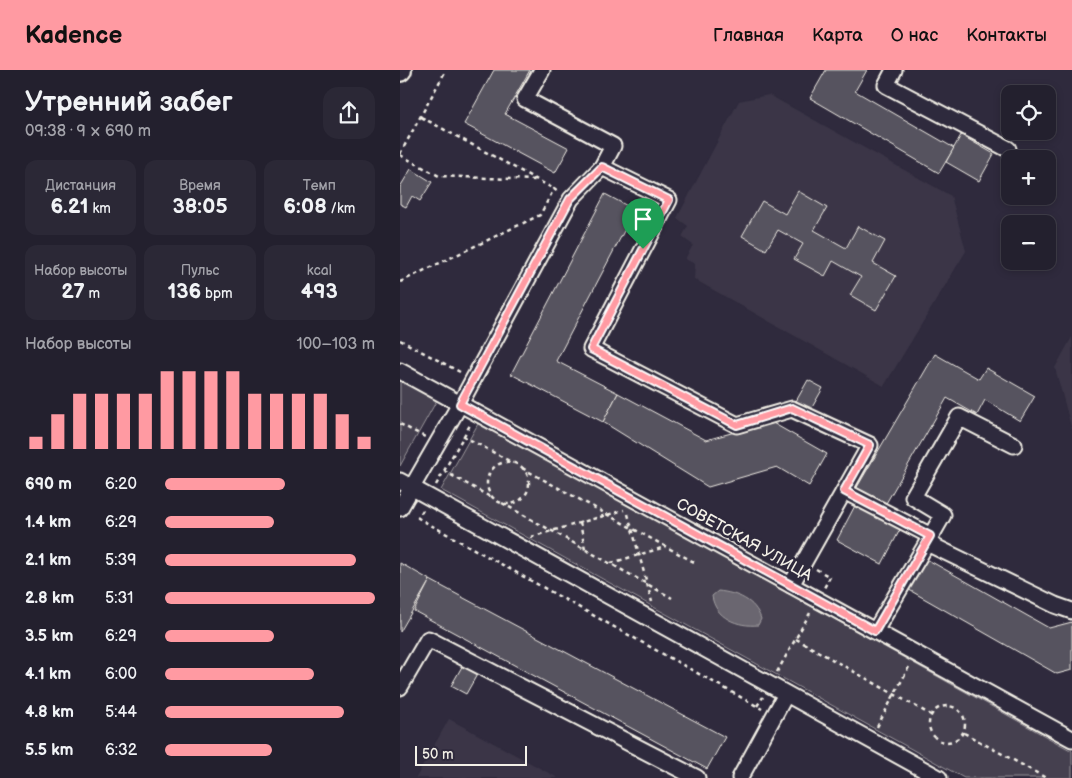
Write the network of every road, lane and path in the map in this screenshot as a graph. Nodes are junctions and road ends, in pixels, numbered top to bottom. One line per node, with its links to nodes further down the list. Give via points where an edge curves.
1 (446, 70): 4 (path)
2 (542, 70): 7 (street, via 525,98 612,146)
3 (894, 70): 5 (street, via 886,85)
4 (421, 117): 6 (path); 8 (path)
5 (1008, 149)
6 (400, 155): 8 (path, via 439,176)
7 (602, 167): 14 (street, via 570,199); 26 (street, via 669,200 591,349 737,425 792,408 870,445)
8 (536, 180): 9 (path)
9 (554, 190)
10 (540, 215): 11 (path)
11 (400, 282)
12 (400, 340): 14 (path)
13 (400, 370): 15 (street, СОВЕТСКАЯ УЛИЦА)
14 (473, 380): 15 (street)
15 (460, 404): 19 (street); 44 (street, СОВЕТСКАЯ УЛИЦА)
16 (472, 421): 18 (path)
17 (400, 424): 19 (path)
18 (463, 436): 21 (path); 23 (path)
19 (436, 444): 24 (street)
20 (1014, 445): 36 (street, via 959,417 913,497 943,515)
21 (514, 464): 22 (path); 27 (path, via 496,465 490,472 488,491)
22 (522, 468): 28 (path, via 528,474 527,492 521,500); 31 (path)
23 (444, 471): 25 (path); 27 (path)
24 (406, 485): 30 (street); 55 (street)
25 (436, 485)
26 (844, 491): 36 (street); 44 (street)
27 (494, 499): 28 (path)
28 (502, 504): 34 (path)
29 (425, 506): 58 (path, via 418,518)
30 (400, 508)
31 (607, 515): 32 (path); 33 (path); 33 (path, via 627,509)
32 (580, 522): 34 (path); 38 (path)
33 (632, 529): 37 (path); 39 (path)
34 (551, 531): 35 (path); 38 (path)
35 (529, 537)
36 (929, 540): 49 (street); 50 (street)
37 (665, 546): 39 (path); 40 (path)
38 (585, 550): 41 (path)
39 (639, 554): 41 (path); 43 (path)
40 (694, 562)
41 (610, 563): 43 (path)
42 (830, 577): 45 (path)
43 (647, 584): 46 (path); 47 (path)
44 (791, 585): 50 (street, СОВЕТСКАЯ УЛИЦА)
45 (824, 588)
46 (672, 598)
47 (652, 604)
48 (813, 608): 51 (path)
49 (1072, 611)
50 (875, 631): 63 (street, СОВЕТСКАЯ УЛИЦА)
51 (796, 639): 53 (path); 56 (path)
52 (911, 664): 56 (path)
53 (777, 672)
54 (400, 687): 64 (street, via 428,639)
55 (786, 694): 60 (street); 66 (street)
56 (895, 694): 59 (path); 61 (path)
57 (763, 696): 58 (path)
58 (757, 706): 60 (path)
59 (931, 714): 62 (path, via 944,706 959,710 965,725); 62 (path, via 928,722 934,738 950,742)
60 (774, 716): 65 (street)
61 (876, 728)
62 (963, 732): 67 (path)
63 (1072, 739)
64 (698, 778)
65 (740, 778)
66 (939, 778)
67 (1046, 778)

